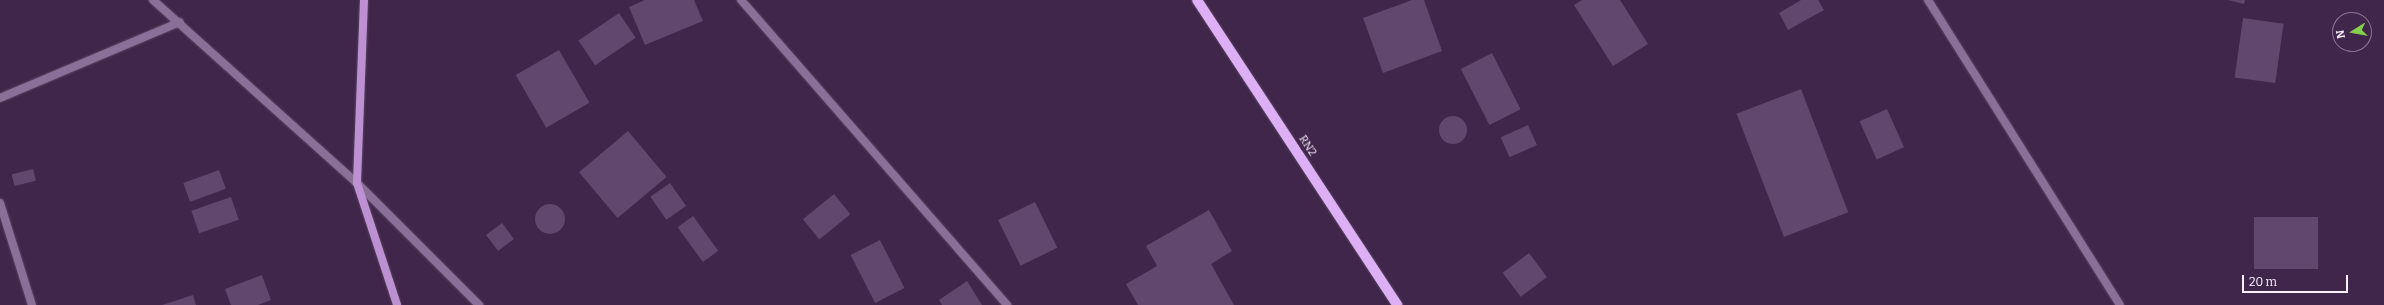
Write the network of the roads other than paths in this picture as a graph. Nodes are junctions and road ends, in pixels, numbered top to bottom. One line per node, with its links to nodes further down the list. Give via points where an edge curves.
1 (153, 0): 6 (street)
2 (364, 0): 8 (street)
3 (741, 0): 13 (street)
4 (1197, 0): 14 (main road, RN2)
5 (1928, 0): 15 (street)
6 (180, 22): 7 (street); 8 (street)
7 (0, 98)
8 (357, 183): 11 (street); 12 (street)
9 (0, 203): 10 (street)
10 (32, 305)
11 (396, 305)
12 (479, 305)
13 (1007, 305)
14 (1397, 305)
15 (2120, 305)

